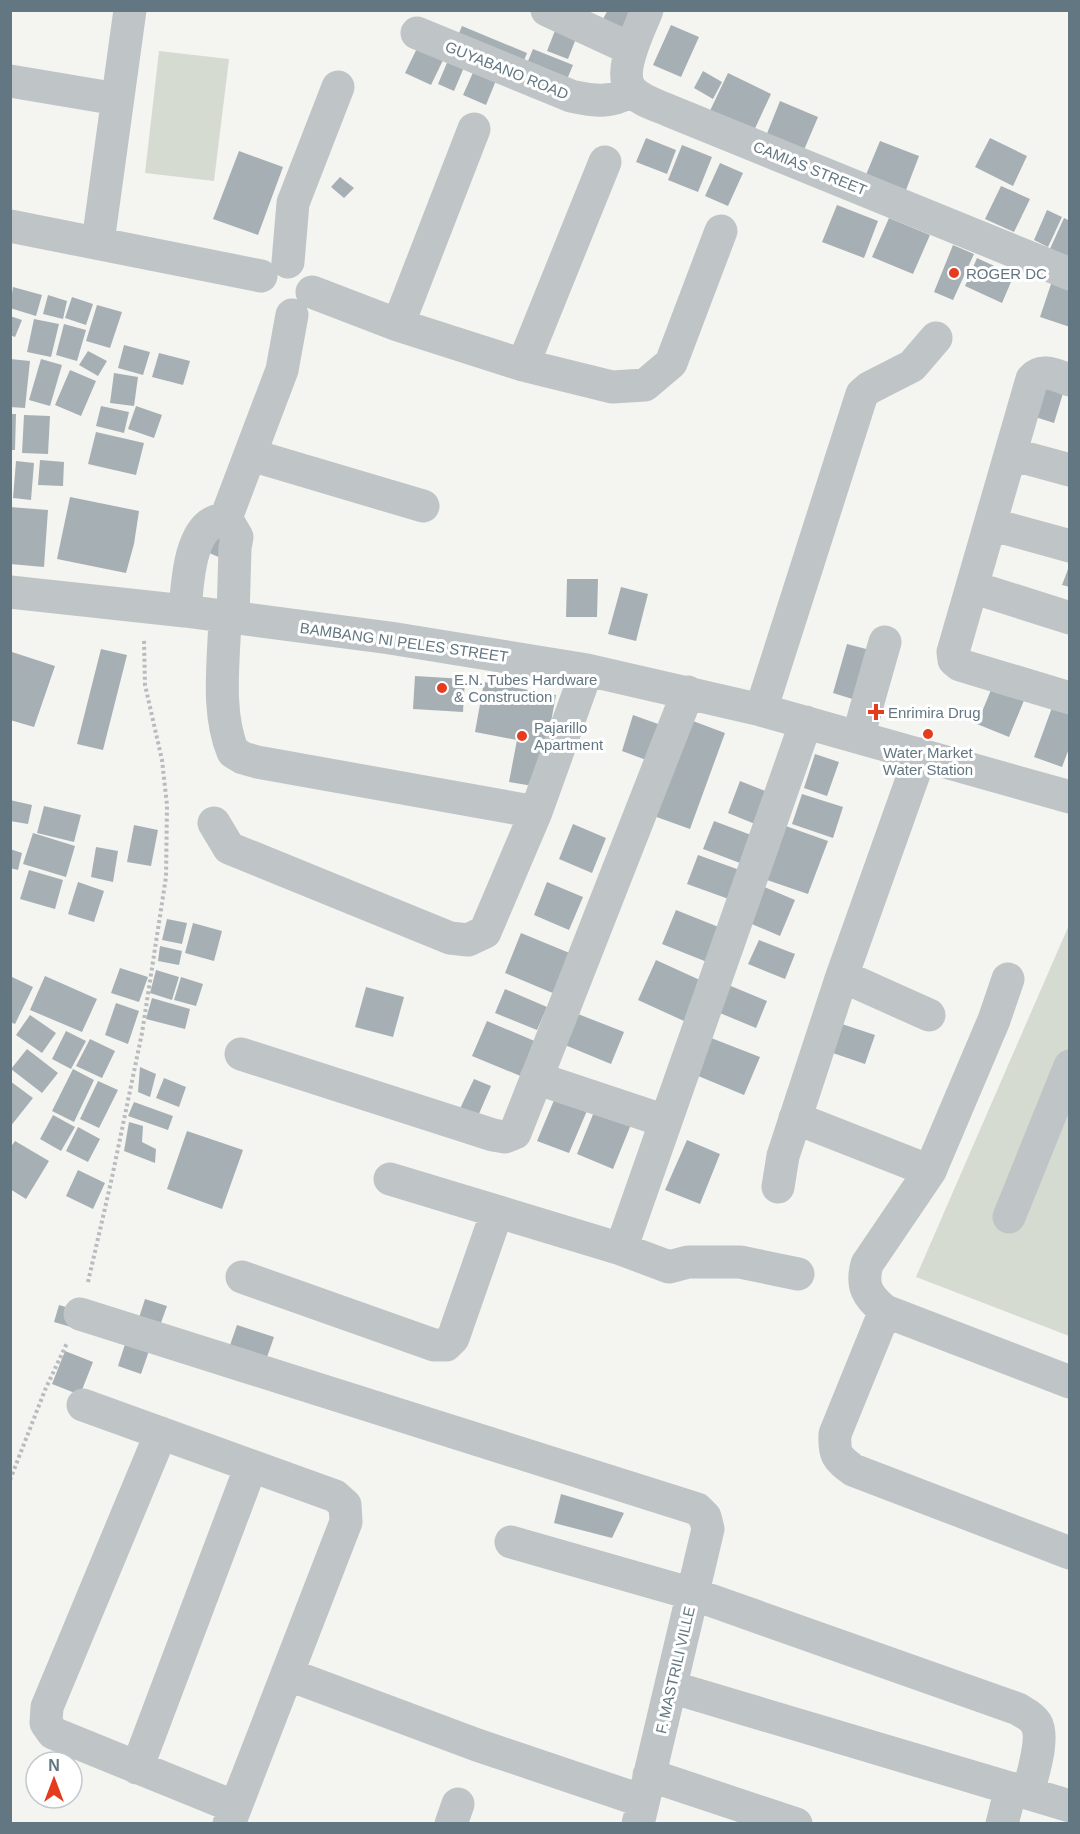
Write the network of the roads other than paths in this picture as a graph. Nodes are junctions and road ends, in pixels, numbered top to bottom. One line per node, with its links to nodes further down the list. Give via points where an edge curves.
1 (130, 10): 9 (street)
2 (547, 10): 5 (street)
3 (647, 10): 5 (street)
4 (417, 33): 8 (street, GUYABANO ROAD, via 571,96 617,100)
5 (631, 49): 8 (street, via 626,79)
6 (10, 81): 9 (street)
7 (338, 87): 15 (street, via 293,202)
8 (632, 91): 16 (street, CAMIAS STREET, via 670,111)
9 (117, 99): 14 (street)
10 (474, 129): 18 (street)
11 (605, 162): 20 (street)
12 (10, 225): 14 (street)
13 (721, 231): 20 (street, via 671,363 645,384 612,387)
14 (98, 242): 15 (street)
15 (274, 269): 17 (street, via 304,269 312,284); 17 (street, via 258,285 261,302 274,314 283,316)
16 (1070, 274)
17 (302, 304): 18 (street); 23 (street)
18 (398, 325): 20 (street)
19 (936, 338): 40 (street, via 912,366 862,394)
20 (523, 365)
21 (1070, 380): 22 (street, via 1044,372 1032,379)
22 (1011, 453): 24 (street); 27 (street)
23 (251, 454): 25 (street); 26 (street)
24 (1070, 470)
25 (423, 506)
26 (226, 518): 29 (street, via 209,524); 30 (street, via 237,537)
27 (990, 524): 28 (street); 31 (street)
28 (1070, 546)
29 (189, 566): 30 (street); 33 (street)
30 (234, 572): 34 (street)
31 (972, 587): 35 (street); 39 (street, via 954,660)
32 (10, 592): 33 (street, BAMBANG NI PELES STREET)
33 (185, 610): 34 (street, BAMBANG NI PELES STREET)
34 (229, 617): 37 (street, BAMBANG NI PELES STREET); 45 (street, via 222,694 225,728 233,752 257,762)
35 (1070, 618)
36 (885, 642): 42 (street)
37 (587, 670): 38 (street, BAMBANG NI PELES STREET); 45 (street)
38 (688, 692): 40 (street, BAMBANG NI PELES STREET); 52 (street)
39 (1070, 698)
40 (761, 710): 41 (street, BAMBANG NI PELES STREET)
41 (806, 722): 42 (street, BAMBANG NI PELES STREET); 54 (street)
42 (858, 737): 43 (street, BAMBANG NI PELES STREET)
43 (921, 754): 44 (street, BAMBANG NI PELES STREET); 47 (street)
44 (1070, 797)
45 (536, 812): 46 (street, via 485,932 468,940 450,939 229,848)
46 (214, 823)
47 (842, 976): 49 (street); 53 (street)
48 (1008, 979): 55 (street)
49 (929, 1015)
50 (241, 1054): 52 (street, via 505,1137 515,1133)
51 (1070, 1065): 59 (street)
52 (536, 1077): 54 (street)
53 (795, 1118): 55 (street); 57 (street)
54 (665, 1120): 60 (street)
55 (930, 1171): 63 (street, via 867,1264 863,1278 867,1290)
56 (390, 1179): 58 (street)
57 (778, 1187)
58 (498, 1212): 60 (street); 62 (street, via 453,1338 446,1346 434,1346)
59 (1009, 1216)
60 (621, 1250): 61 (street, via 669,1268 688,1262 718,1261)
61 (798, 1274)
62 (242, 1277)
63 (885, 1311): 65 (street); 70 (street, via 834,1434 839,1460 853,1470)
64 (80, 1314): 71 (street, F. MASTRILI VILLE, via 697,1509 705,1517 708,1529)
65 (1070, 1382)
66 (83, 1406): 67 (street)
67 (161, 1433): 68 (street); 74 (street, via 46,1715 53,1733)
68 (251, 1466): 72 (street, via 335,1496 345,1505 346,1522); 74 (street)
69 (512, 1542): 71 (street)
70 (1070, 1553)
71 (693, 1594): 73 (street, F. MASTRILI VILLE); 75 (street, via 1027,1714 1040,1732 1039,1746)
72 (287, 1674): 76 (street); 78 (street)
73 (671, 1687): 75 (street); 76 (street, F. MASTRILI VILLE)
74 (137, 1768): 78 (street)
75 (1020, 1790): 77 (street); 80 (street)
76 (643, 1800): 79 (street)
77 (1070, 1806)
78 (232, 1815)
79 (796, 1824)
80 (1002, 1824)

